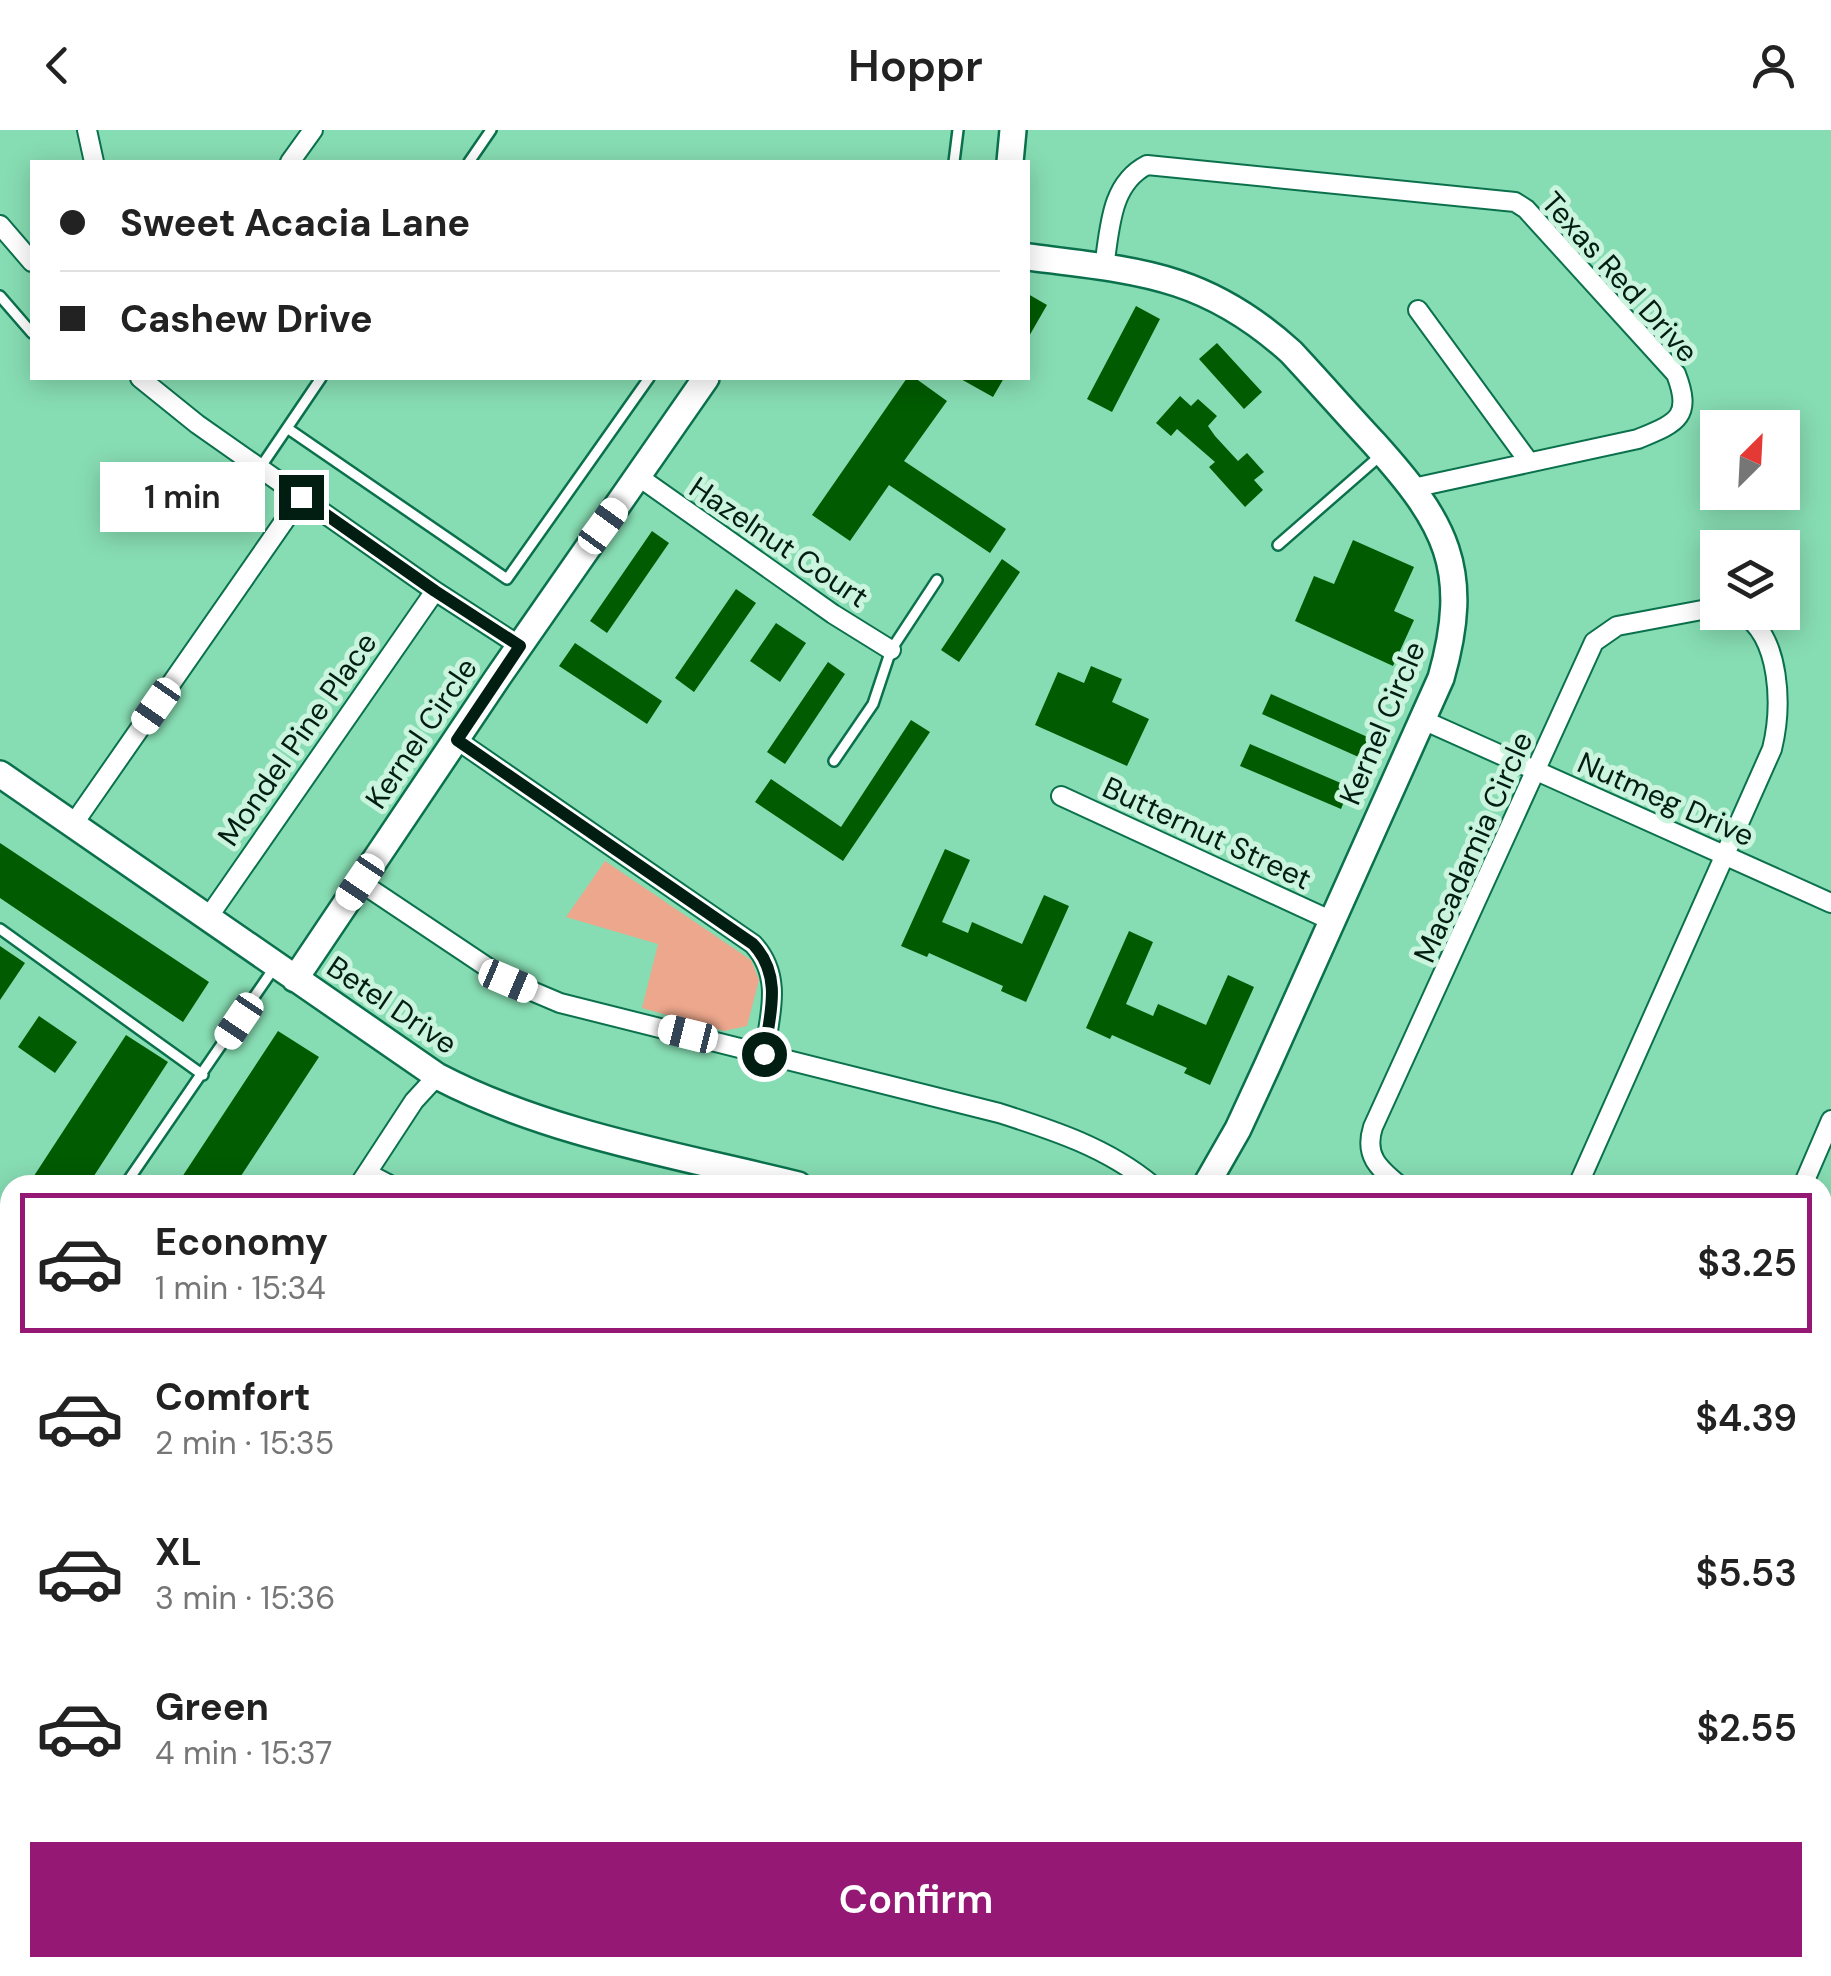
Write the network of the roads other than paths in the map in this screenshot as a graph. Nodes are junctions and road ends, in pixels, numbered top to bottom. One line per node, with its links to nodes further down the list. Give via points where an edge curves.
1 (87, 130): 6 (street)
2 (313, 130): 7 (street)
3 (491, 130): 8 (lane)
4 (958, 130): 9 (lane)
5 (1013, 130): 10 (street)
6 (94, 160)
7 (291, 160)
8 (469, 160)
9 (954, 160)
10 (1010, 160)
11 (0, 225): 13 (street)
12 (1030, 257): 14 (street, Kernel Circle)
13 (30, 260)
14 (1104, 267): 23 (street, Kernel Circle, via 1172,280 1238,310 1291,352); 24 (street, Texas Red Drive, via 1119,190 1147,164 1515,202 1676,374 1684,396 1672,425 1638,439)
15 (0, 296): 17 (lane)
16 (1418, 310): 24 (street)
17 (30, 331)
18 (142, 380): 25 (street)
19 (321, 380): 22 (lane)
20 (648, 380): 22 (lane, via 507,579)
21 (705, 380): 26 (street, Kernel Circle)
22 (286, 428): 25 (lane)
23 (1383, 454): 27 (street, Kernel Circle); 29 (lane)
24 (1529, 462): 27 (street, Texas Red Drive)
25 (260, 468): 28 (street)
26 (639, 477): 34 (street, Kernel Circle); 35 (street, Hazelnut Court)
27 (1413, 488): 36 (street, Kernel Circle, via 1440,532 1454,582 1450,644)
28 (301, 497): 31 (street); 42 (street)
29 (1278, 546)
30 (938, 580): 35 (lane)
31 (435, 591): 34 (street); 46 (street, Mondel Pine Place)
32 (1700, 610): 39 (street, Macadamia Circle, via 1616,626 1600,636)
33 (1758, 630): 43 (street, via 1777,677 1780,706 1772,749)
34 (520, 646): 37 (street, Kernel Circle)
35 (891, 650): 38 (lane, via 873,704)
36 (1423, 720): 39 (street, Nutmeg Drive); 47 (street, Kernel Circle)
37 (457, 740): 44 (street, Kernel Circle); 50 (street, via 753,944 767,962 774,991)
38 (834, 761)
39 (1538, 772): 43 (street, Nutmeg Drive); 59 (street, Macadamia Circle, via 1373,1127 1372,1158)
40 (0, 774): 42 (street, Betel Drive)
41 (1060, 796): 47 (street, Butternut Street)
42 (72, 826): 46 (street, Betel Drive)
43 (1726, 855): 45 (street, Nutmeg Drive); 60 (street)
44 (360, 882): 49 (street, Kernel Circle); 50 (street, via 508,981 586,1010)
45 (1831, 903)
46 (206, 918): 49 (street, Betel Drive)
47 (1330, 920): 58 (street, Kernel Circle)
48 (0, 929): 51 (lane)
49 (285, 973): 51 (lane); 52 (street, Betel Drive)
50 (764, 1054): 57 (street, via 1000,1112 1096,1148)
51 (202, 1075): 54 (lane)
52 (437, 1076): 55 (street); 56 (street, Betel Drive, via 530,1117)
53 (1831, 1120): 61 (street)
54 (133, 1175)
55 (366, 1175)
56 (735, 1175)
57 (1137, 1175)
58 (1211, 1175)
59 (1386, 1175)
60 (1582, 1175)
61 (1807, 1175)

